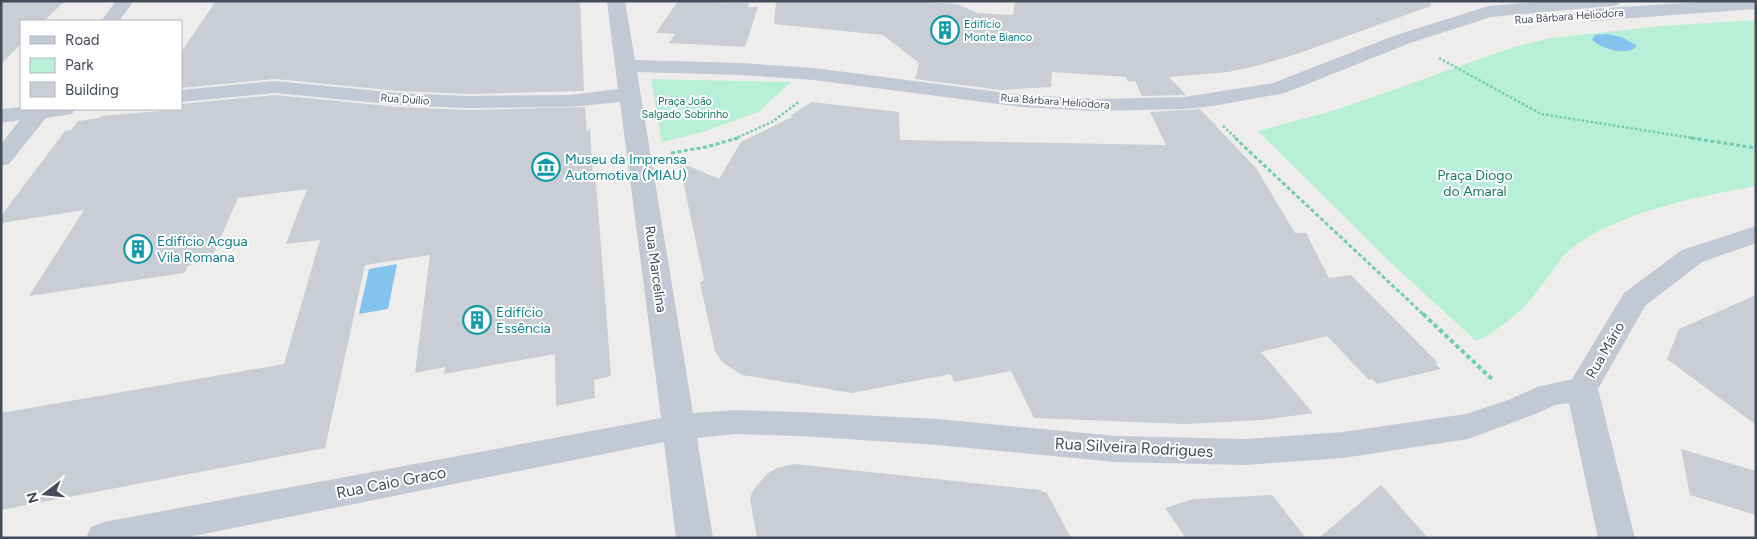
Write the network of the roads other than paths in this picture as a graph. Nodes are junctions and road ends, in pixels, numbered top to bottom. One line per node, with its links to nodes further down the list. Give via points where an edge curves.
1 (125, 1): 6 (street)
2 (616, 1): 7 (street, Rua Marcelina)
3 (1612, 1): 5 (street, Rua Bárbara Heliodora)
4 (1756, 4): 5 (street, Rua Bárbara Heliodora)
5 (1483, 13): 7 (street, Rua Bárbara Heliodora, via 1403,38 1278,89 1198,102 1128,105 1022,101 814,74)
6 (111, 20)
7 (626, 66): 8 (street, Rua Marcelina)
8 (630, 94): 9 (street, Rua Duílio, via 570,101 467,102 275,87); 15 (street, Rua Marcelina)
9 (182, 96)
10 (40, 110): 11 (street); 12 (street)
11 (1, 116)
12 (1, 158)
13 (1756, 234): 14 (street, Rua Mário, via 1692,256 1634,300)
14 (1582, 389): 15 (street, Rua Silveira Rodrigues, via 1548,395 1468,426 1343,445 1246,452 1116,449 938,432 799,424 736,422); 18 (street, Rua Mário)
15 (678, 426): 16 (street, Rua Caio Graco); 17 (street, Rua Marcelina)
16 (104, 538)
17 (695, 538)
18 (1617, 538)

